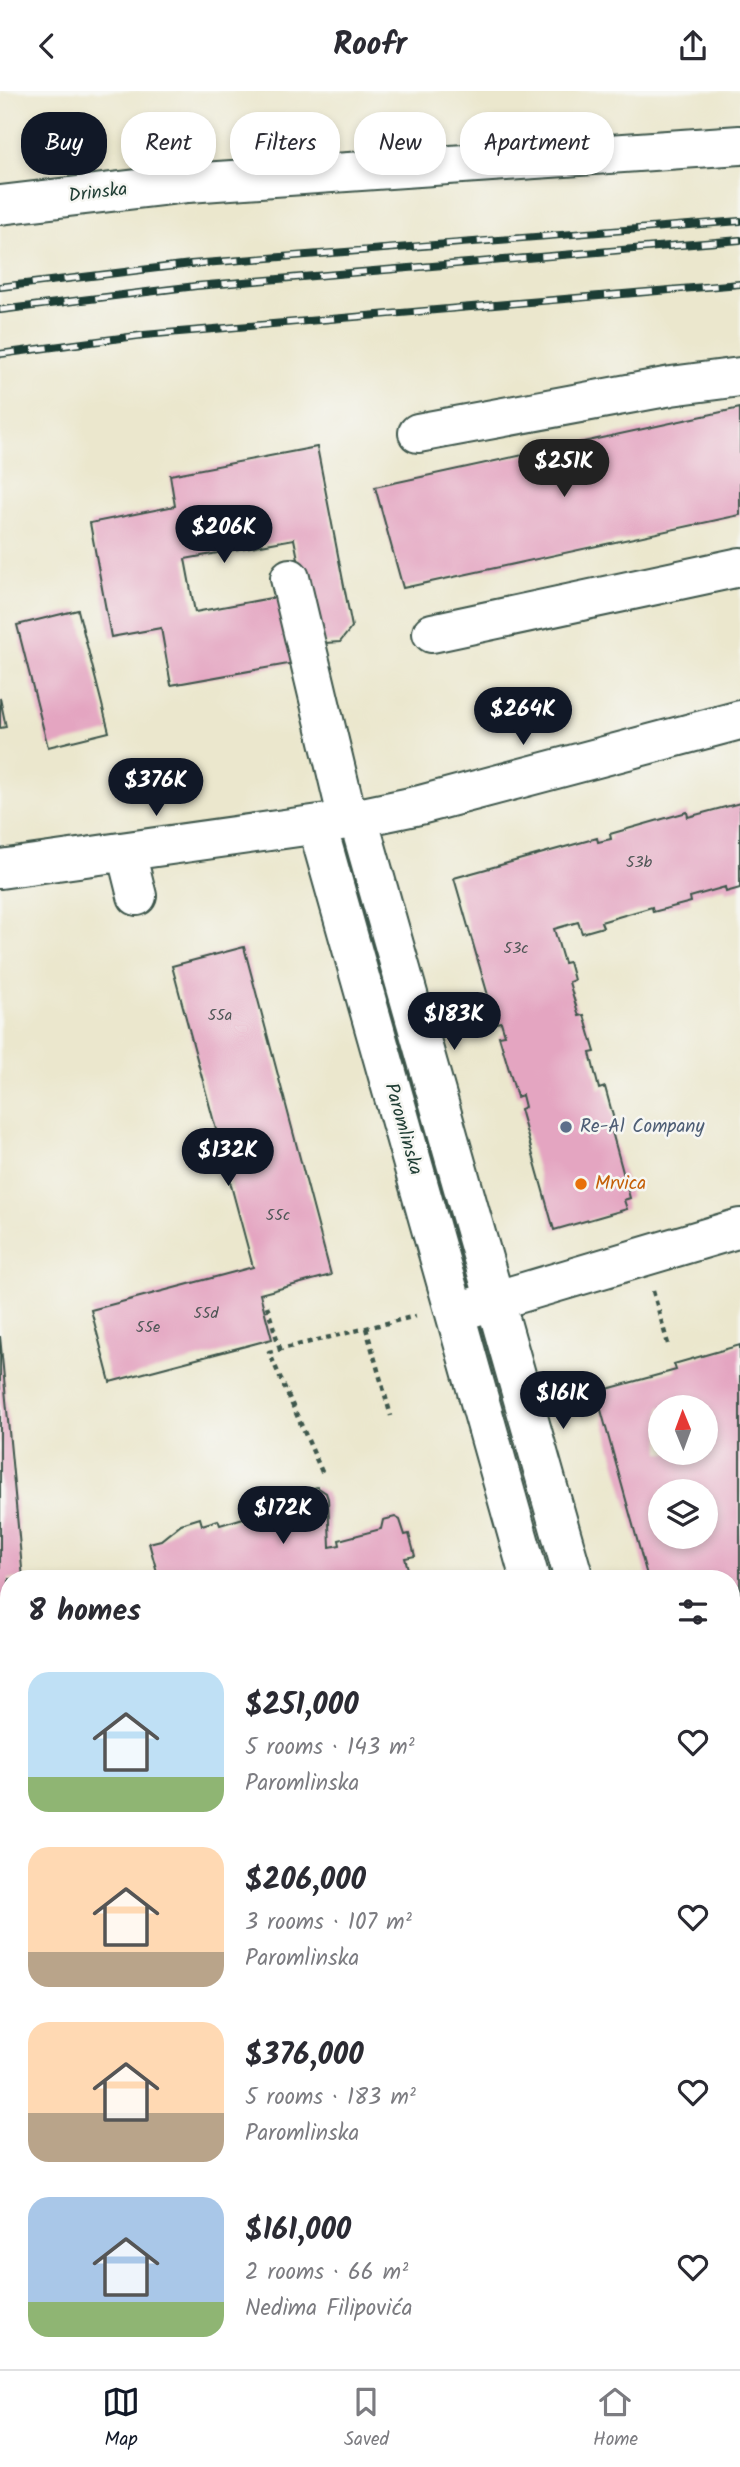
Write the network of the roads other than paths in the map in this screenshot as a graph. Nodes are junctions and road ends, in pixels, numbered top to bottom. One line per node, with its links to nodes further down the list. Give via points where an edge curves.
1 (740, 145): 2 (street, Drinska, via 188,183)
2 (0, 205)
3 (740, 377): 4 (street)
4 (418, 433)
5 (740, 567): 7 (street)
6 (290, 577): 9 (street)
7 (432, 633)
8 (740, 720): 9 (street)
9 (341, 821): 10 (street); 14 (street); 15 (street, Paromlinska)
10 (126, 852): 11 (street); 12 (street)
11 (0, 869)
12 (137, 896)
13 (740, 1227): 14 (street)
14 (494, 1300): 15 (street); 17 (street)
15 (455, 1313): 16 (street, Paromlinska)
16 (527, 1570)
17 (570, 1570)

